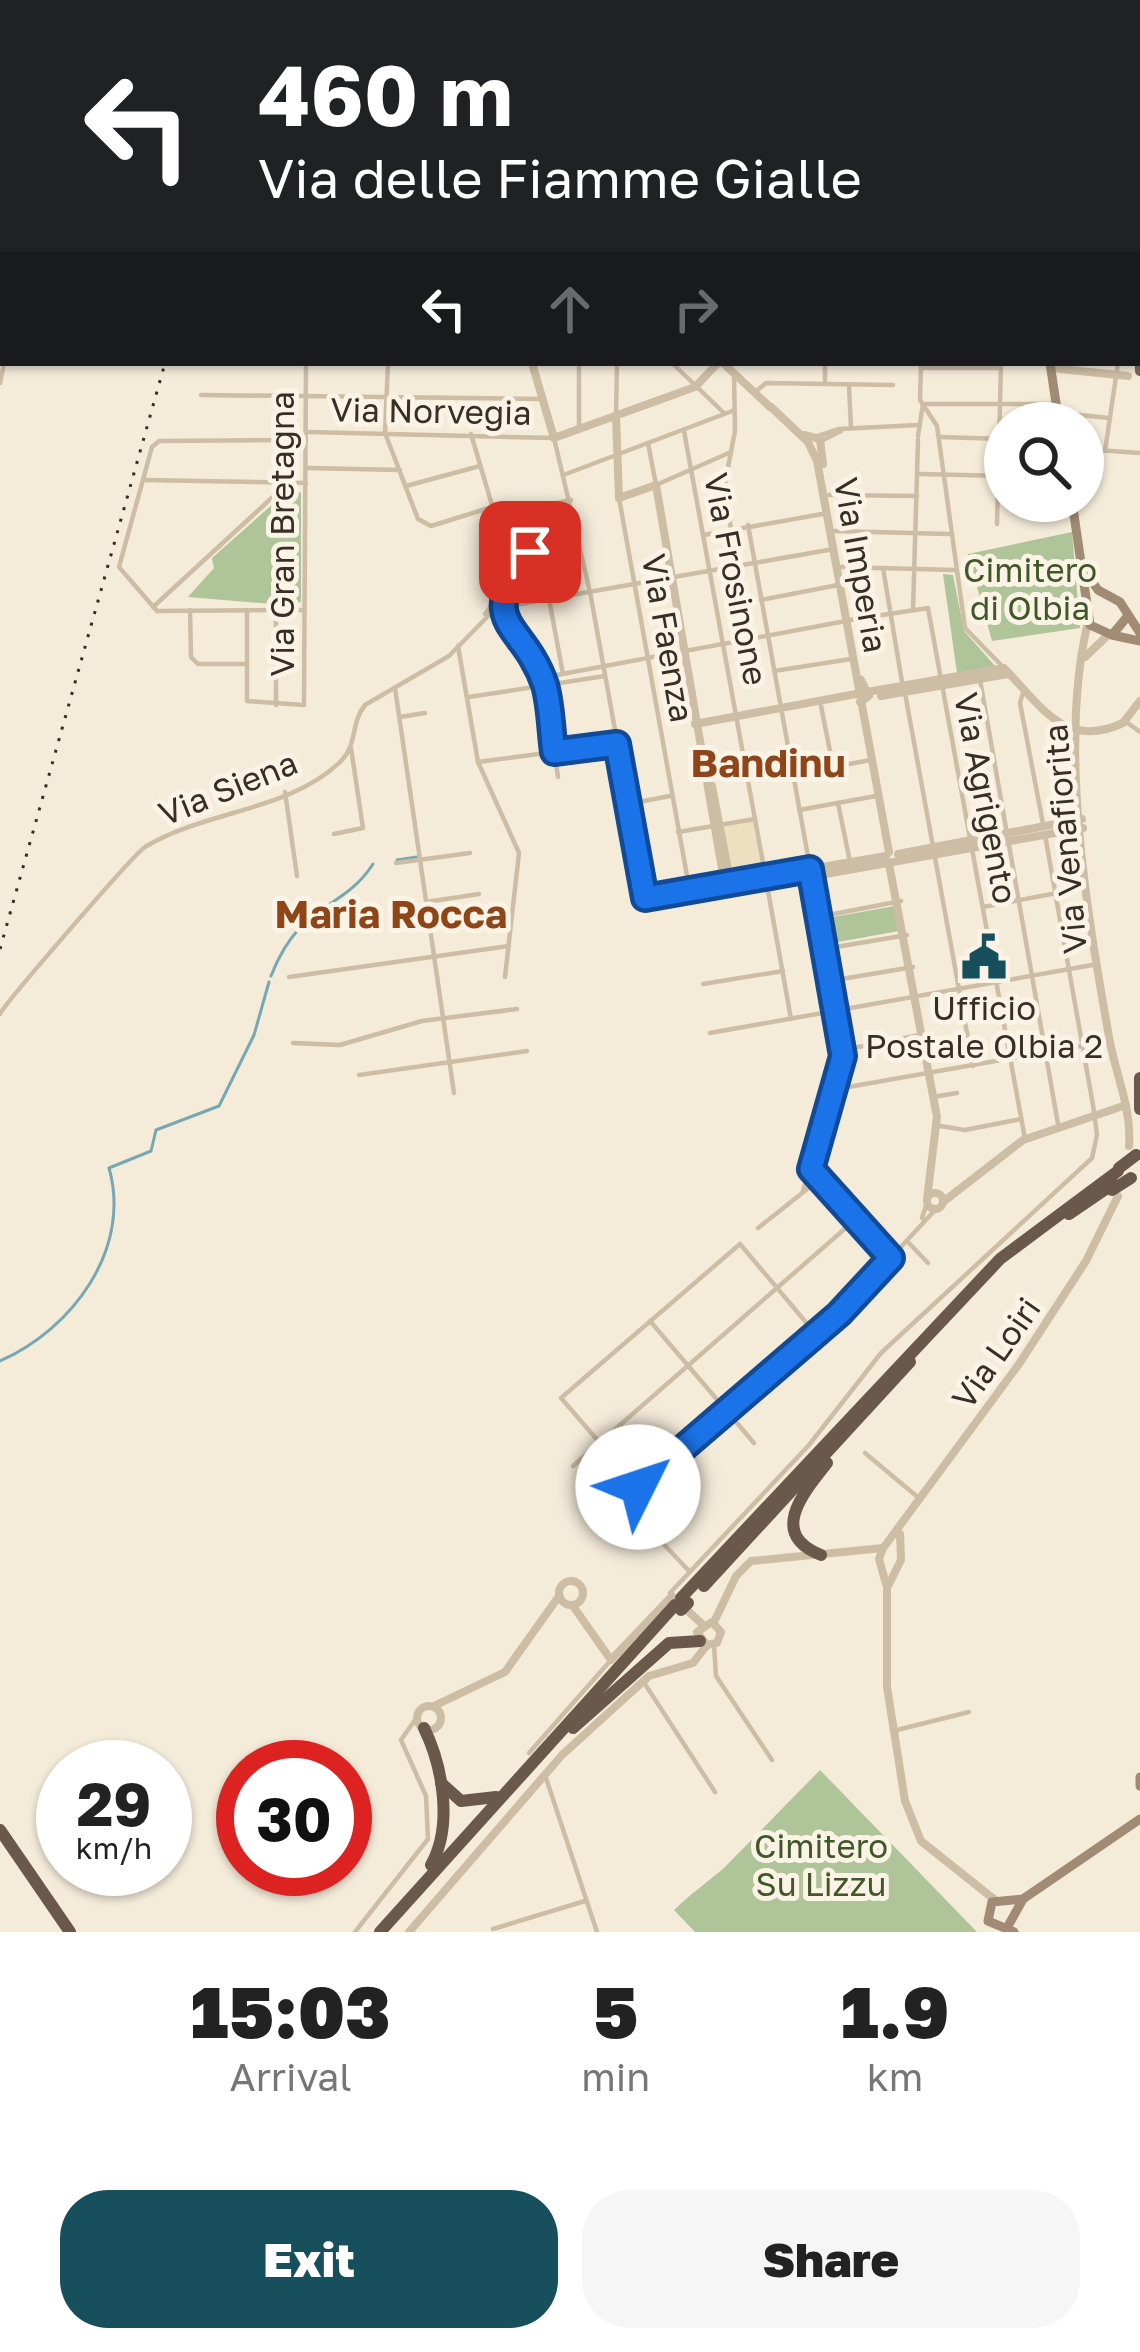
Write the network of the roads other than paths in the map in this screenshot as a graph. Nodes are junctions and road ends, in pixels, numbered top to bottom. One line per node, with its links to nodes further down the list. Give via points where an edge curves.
1 (306, 366): 22 (street, Via Gran Bretagna)
2 (388, 366): 23 (street)
3 (533, 366): 24 (street)
4 (578, 366): 36 (street)
5 (616, 366): 31 (street)
6 (674, 366): 19 (street)
7 (718, 366): 19 (street)
8 (725, 366): 14 (street, Via Imperia)
9 (825, 366): 16 (street)
10 (921, 366): 28 (street)
11 (1001, 366): 26 (street)
12 (1050, 366): 27 (main road)
13 (1079, 367): 15 (street)
14 (735, 374): 20 (street, Via Imperia); 29 (street)
15 (1128, 374): 33 (street)
16 (825, 383): 17 (street); 20 (street, via 766,383)
17 (848, 384): 18 (street); 35 (street)
18 (893, 385)
19 (695, 387): 30 (street); 31 (street)
20 (754, 393): 44 (street, Via Imperia)
21 (201, 395): 22 (street)
22 (306, 396): 23 (street); 40 (street, Via Gran Bretagna)
23 (386, 397): 24 (street); 38 (street)
24 (542, 399): 42 (street)
25 (984, 402): 28 (street)
26 (1000, 402)
27 (1056, 402)
28 (922, 404): 34 (street); 41 (street)
29 (735, 410): 30 (street); 47 (street)
30 (724, 414): 37 (street)
31 (616, 417): 36 (street); 49 (street, Via Faenza)
32 (1104, 418): 33 (street)
33 (1109, 418): 46 (street)
34 (918, 425): 35 (street); 55 (street)
35 (848, 428): 44 (street)
36 (579, 430): 42 (street)
37 (684, 430): 45 (street); 53 (street, Via Frosinone)
38 (386, 433): 39 (street, Via Norvegia); 40 (street, Via Norvegia); 52 (street)
39 (471, 434): 42 (street, Via Norvegia); 50 (street)
40 (306, 436): 51 (street, Via Gran Bretagna); 58 (street, Via Norvegia, via 159,441)
41 (938, 436): 43 (street); 56 (street)
42 (554, 438): 54 (street)
43 (984, 438)
44 (814, 442): 63 (street, Via Imperia); 69 (street, Via Imperia)
45 (648, 443): 49 (street); 61 (street)
46 (1105, 451): 48 (street)
47 (731, 452): 53 (street); 73 (street, via 724,488)
48 (1140, 453)
49 (615, 456): 54 (street); 65 (street, Via Faenza)
50 (480, 466): 62 (street); 67 (street)
51 (306, 468): 52 (street); 60 (street, Via Gran Bretagna)
52 (400, 470): 62 (street)
53 (692, 473): 61 (street); 77 (street, Via Frosinone)
54 (566, 474): 66 (street)
55 (919, 474): 56 (street); 64 (street)
56 (941, 475): 57 (street); 76 (street)
57 (984, 476)
58 (145, 480): 59 (street); 95 (street, via 119,567)
59 (288, 483): 60 (street); 95 (street)
60 (306, 483): 99 (street, Via Gran Bretagna)
61 (656, 485): 65 (street); 87 (street)
62 (406, 486): 67 (street, via 426,526)
63 (829, 495): 64 (street); 74 (street, Via Imperia)
64 (917, 496): 75 (street)
65 (619, 497): 88 (street, Via Faenza)
66 (571, 500): 68 (street); 70 (street)
67 (492, 507): 70 (street)
68 (573, 511): 86 (street); 90 (street)
69 (828, 513): 72 (street); 78 (street, Via Imperia)
70 (495, 516): 86 (street)
71 (1075, 522): 80 (main road)
72 (748, 526): 73 (street); 79 (street)
73 (731, 529): 77 (street)
74 (835, 531): 75 (street); 81 (street, Via Imperia)
75 (915, 533): 76 (street); 83 (street)
76 (950, 534): 85 (street)
77 (704, 535): 84 (street, Via Frosinone)
78 (834, 548): 79 (street); 89 (street, Via Imperia)
79 (754, 562): 84 (street); 93 (street)
80 (1082, 563): 91 (main road); 103 (main road)
81 (841, 567): 82 (street); 104 (street, Via Imperia)
82 (884, 568): 83 (street); 101 (street)
83 (914, 569): 85 (street); 100 (street)
84 (710, 570): 87 (street); 110 (street, Via Frosinone)
85 (955, 570): 119 (street, via 965,628)
86 (513, 576): 94 (street)
87 (671, 578): 88 (street); 112 (street)
88 (634, 584): 90 (street); 113 (street, Via Faenza)
89 (840, 584): 93 (street); 104 (street, Via Imperia)
90 (590, 592): 92 (street); 116 (street)
91 (1111, 598): 102 (main road); 103 (main road, via 1096,601)
92 (549, 599): 94 (street); 120 (street)
93 (761, 600): 108 (street)
94 (499, 607): 105 (street); 106 (street, Via Siena)
95 (155, 609): 96 (street)
96 (190, 610): 97 (street); 115 (street, via 190,657)
97 (247, 610): 98 (street); 115 (street)
98 (276, 610): 99 (street); 132 (street)
99 (305, 610): 132 (street, Via Gran Bretagna, via 304,705)
100 (914, 610): 101 (street); 124 (street, Via Agrigento, via 928,608)
101 (891, 614): 104 (street); 127 (street)
102 (1126, 616): 107 (main road); 109 (main road)
103 (1089, 617): 107 (main road); 117 (street, Via Venafiorita)
104 (848, 621): 108 (street); 114 (street, Via Imperia); 129 (street, Via Imperia)
105 (502, 622): 106 (street); 123 (street)
106 (479, 624): 111 (street, Via Siena)
107 (1109, 635): 109 (main road); 117 (street, via 1090,648)
108 (767, 636): 110 (street); 118 (street)
109 (1140, 637)
110 (724, 644): 112 (street); 137 (street, Via Frosinone)
111 (458, 646): 126 (street, Via Siena); 130 (street)
112 (685, 651): 113 (street); 139 (street)
113 (647, 657): 116 (street); 152 (street, Via Faenza)
114 (853, 659): 118 (street); 129 (street, Via Imperia)
115 (247, 664): 132 (street, via 249,705)
116 (603, 666): 120 (street); 121 (street)
117 (1082, 670): 140 (street, Via Venafiorita)
118 (774, 671): 134 (street)
119 (1007, 671): 122 (street); 128 (street)
120 (563, 674): 123 (street)
121 (605, 676): 125 (street); 142 (street)
122 (979, 676): 124 (street); 162 (street)
123 (541, 678): 125 (street)
124 (940, 683): 127 (street); 163 (street, Via Agrigento)
125 (545, 686): 130 (street); 144 (street)
126 (395, 688): 136 (street); 143 (street, Via Siena, via 361,710)
127 (904, 689): 129 (street); 164 (street)
128 (1024, 689): 140 (street, via 1057,725); 159 (street)
129 (863, 696): 133 (street); 134 (street); 145 (street, Via Imperia); 166 (street, Via Imperia)
130 (466, 697): 146 (street)
131 (1139, 703): 138 (street)
132 (276, 705)
133 (821, 706): 134 (street); 147 (street)
134 (781, 711): 137 (street); 148 (street)
135 (425, 712): 136 (street)
136 (400, 717): 167 (street)
137 (738, 718): 139 (street); 156 (street, Via Frosinone)
138 (1125, 721): 140 (street); 141 (street)
139 (698, 726): 158 (street)
140 (1077, 732): 157 (street, Via Venafiorita)
141 (1140, 732)
142 (617, 744): 144 (street); 154 (street)
143 (351, 748): 150 (street, Via Siena, via 336,766); 161 (street, via 363,828)
144 (554, 752): 146 (street); 149 (street)
145 (871, 760): 147 (street); 151 (street, Via Imperia)
146 (478, 762): 184 (street, via 519,854)
147 (832, 766): 148 (street)
148 (792, 774): 155 (street)
149 (558, 777)
150 (285, 792): 171 (street); 201 (street, Via Siena, via 142,848)
151 (878, 795): 153 (street); 166 (street, Via Imperia)
152 (672, 796): 154 (street); 160 (street, Via Faenza)
153 (838, 803): 155 (street); 169 (street)
154 (628, 804): 177 (street, via 646,902)
155 (799, 810): 170 (street)
156 (755, 818): 158 (street); 172 (street, Via Frosinone)
157 (1082, 823): 159 (street); 174 (street, Via Venafiorita)
158 (717, 825): 160 (street); 173 (street)
159 (1044, 830): 162 (street); 175 (street)
160 (678, 832): 177 (street, Via Faenza)
161 (334, 834)
162 (1008, 837): 163 (street); 178 (street)
163 (971, 844): 164 (street); 181 (street, Via Agrigento)
164 (937, 850): 166 (street); 197 (street)
165 (470, 853): 167 (street)
166 (892, 858): 169 (street); 180 (street, Via Imperia)
167 (420, 860): 168 (street); 179 (street)
168 (396, 863)
169 (851, 865): 170 (street)
170 (810, 873): 172 (street); 182 (street)
171 (297, 877)
172 (766, 880): 173 (street); 190 (street, Via Frosinone)
173 (728, 887): 177 (street)
174 (1088, 887): 175 (street); 187 (street, Via Venafiorita)
175 (1054, 893): 178 (street); 189 (street)
176 (479, 894): 179 (street)
177 (690, 894)
178 (1019, 900): 181 (street); 193 (street)
179 (426, 902): 186 (street)
180 (899, 902): 182 (street); 183 (street, Via Imperia)
181 (982, 908): 195 (street, Via Agrigento)
182 (818, 916): 185 (street)
183 (905, 935): 185 (street); 188 (street, Via Imperia)
184 (510, 946): 186 (street); 192 (street)
185 (824, 949): 194 (street)
186 (434, 957): 191 (street); 202 (street)
187 (1098, 964): 189 (street); 206 (street, Via Venafiorita)
188 (911, 967): 194 (street); 198 (street, Via Imperia)
189 (1068, 970): 193 (street); 208 (street)
190 (783, 971): 196 (street); 203 (street, Via Frosinone)
191 (289, 977)
192 (505, 977)
193 (1031, 977): 195 (street); 211 (street)
194 (830, 982): 200 (street)
195 (995, 983): 197 (street); 212 (street, Via Agrigento)
196 (703, 984)
197 (959, 990): 198 (street); 214 (street)
198 (917, 997): 200 (street); 205 (street, Via Imperia)
199 (517, 1009): 202 (street)
200 (835, 1012): 203 (street); 209 (street)
201 (0, 1014)
202 (443, 1018): 207 (street, via 340,1045); 213 (street)
203 (791, 1019): 204 (street)
204 (710, 1034)
205 (923, 1034): 209 (street); 215 (street, Via Imperia)
206 (1109, 1041): 208 (street); 222 (street, Via Venafiorita)
207 (293, 1043)
208 (1082, 1046): 211 (street); 223 (street)
209 (843, 1049): 218 (street)
210 (527, 1051): 213 (street)
211 (1045, 1052): 212 (street); 225 (street)
212 (1009, 1059): 214 (street); 224 (street, Via Agrigento)
213 (450, 1062): 216 (street); 219 (street)
214 (973, 1066): 215 (street)
215 (930, 1073): 218 (street); 221 (street, Via Imperia)
216 (359, 1075)
217 (1140, 1078): 222 (highway)
218 (835, 1089): 228 (street)
219 (454, 1093)
220 (957, 1093): 221 (street)
221 (935, 1096): 226 (street, Via Imperia); 232 (street, Via Imperia)
222 (1133, 1107): 223 (street); 229 (street, Via Venafiorita)
223 (1094, 1114): 225 (street); 257 (street, via 1097,1142 1088,1166 891,1342 809,1445)
224 (1021, 1119): 226 (street, via 964,1130); 227 (street, Via Agrigento)
225 (1058, 1124): 227 (street)
226 (940, 1126): 232 (street, Via Imperia)
227 (1025, 1139): 232 (street, via 959,1191)
228 (811, 1169): 230 (street); 231 (street)
229 (1127, 1170): 242 (highway, via 978,1290); 248 (street, Via Loiri, via 1078,1275); 260 (highway, via 1019,1243 970,1289)
230 (820, 1179): 231 (street); 233 (street)
231 (803, 1191): 234 (street)
232 (935, 1200): 235 (street)
233 (856, 1220): 236 (street); 238 (street)
234 (758, 1228)
235 (906, 1240): 236 (street); 237 (street)
236 (891, 1258): 240 (street)
237 (928, 1263)
238 (778, 1289): 239 (street, via 740,1244); 240 (street); 241 (street)
239 (650, 1322): 241 (street); 245 (street, via 561,1398)
240 (815, 1333): 243 (street)
241 (688, 1366): 243 (street); 245 (street)
242 (891, 1383): 254 (highway, via 792,1511 796,1536); 260 (highway)
243 (727, 1410): 244 (street); 245 (street, via 638,1487)
244 (754, 1443)
245 (599, 1444): 247 (street)
246 (865, 1453): 248 (street)
247 (573, 1466)
248 (920, 1499): 250 (street, Via Loiri)
249 (623, 1501): 257 (street)
250 (901, 1529): 251 (street, Via Loiri); 252 (street)
251 (884, 1548): 252 (street); 253 (street); 255 (street)
252 (901, 1552): 256 (street)
253 (855, 1554): 254 (street); 255 (street)
254 (821, 1555): 263 (street, via 751,1561)
255 (881, 1564): 256 (street); 258 (street)
256 (897, 1566): 258 (street)
257 (689, 1571): 260 (street)
258 (887, 1588): 273 (street)
259 (559, 1596): 261 (street); 261 (street, via 572,1581 582,1587); 262 (street)
260 (679, 1602): 264 (street); 266 (street); 272 (highway); 279 (highway)
261 (573, 1603): 262 (street); 266 (street)
262 (553, 1611): 268 (street, via 505,1672)
263 (714, 1622): 264 (street); 265 (street, via 722,1635)
264 (702, 1624): 265 (street)
265 (707, 1644): 267 (street, via 698,1660); 272 (highway, via 669,1643); 275 (street, via 716,1676)
266 (611, 1660): 274 (street)
267 (643, 1681): 276 (street); 281 (street)
268 (448, 1702): 269 (street); 271 (street)
269 (434, 1706): 271 (street); 271 (street, via 422,1708)
270 (969, 1712): 273 (street)
271 (427, 1723): 277 (highway); 295 (street, via 406,1730 403,1748 429,1808 428,1839)
272 (573, 1728): 297 (highway)
273 (891, 1732): 285 (street, via 915,1831)
274 (529, 1753)
275 (772, 1760)
276 (544, 1773): 289 (street); 298 (street)
277 (437, 1776): 279 (highway, via 450,1794 472,1803); 286 (highway, via 442,1843)
278 (1140, 1777): 280 (main road)
279 (511, 1785): 286 (highway)
280 (1140, 1786)
281 (715, 1792)
282 (1140, 1819): 292 (main road)
283 (0, 1830): 284 (highway)
284 (36, 1882)
285 (978, 1891): 290 (street); 291 (street)
286 (416, 1892): 296 (highway)
287 (46, 1896): 294 (highway)
288 (46, 1896): 294 (highway)
289 (586, 1900): 293 (street); 299 (street)
290 (1002, 1900): 291 (main road); 292 (main road)
291 (987, 1910): 292 (main road, via 991,1925)
292 (1016, 1920)
293 (493, 1929)
294 (71, 1932)
295 (356, 1932)
296 (380, 1932)
297 (389, 1932)
298 (409, 1932)
299 (597, 1932)

